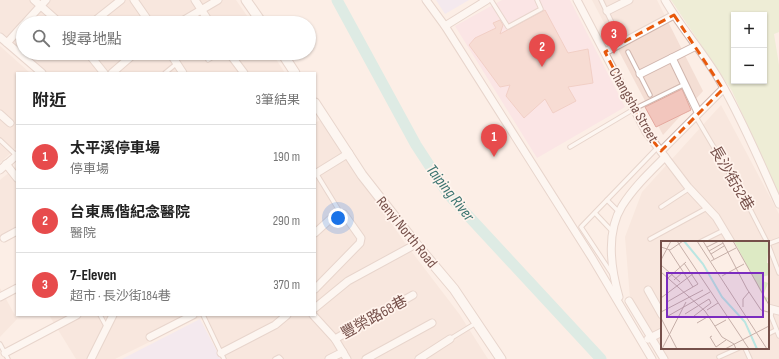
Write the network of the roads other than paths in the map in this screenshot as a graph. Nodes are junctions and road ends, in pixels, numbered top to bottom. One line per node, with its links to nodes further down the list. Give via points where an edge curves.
1 (34, 0): 15 (street)
2 (121, 0): 21 (street)
3 (134, 0): 22 (street)
4 (195, 0): 16 (street)
5 (218, 0): 16 (street)
6 (246, 0): 25 (street)
7 (426, 0): 26 (street)
8 (487, 0): 26 (street)
9 (491, 0): 10 (lane, via 508,27 541,9)
10 (537, 0)
11 (577, 0): 33 (street, Changsha Street)
12 (601, 0): 17 (lane)
13 (629, 0): 17 (street)
14 (665, 0): 18 (street)
15 (43, 3): 19 (street); 20 (street)
16 (202, 10): 23 (street); 24 (street)
17 (606, 11): 27 (lane)
18 (674, 15): 31 (street); 33 (street)
19 (31, 16)
20 (54, 16)
21 (101, 16)
22 (145, 16)
23 (191, 16)
24 (206, 16)
25 (257, 16)
26 (445, 26): 98 (street)
27 (614, 27)
28 (16, 33): 30 (street)
29 (0, 37): 30 (street)
30 (7, 43): 32 (street)
31 (696, 46): 35 (street); 52 (street)
32 (16, 51)
33 (605, 52): 55 (street, Changsha Street)
34 (628, 52): 50 (lane)
35 (672, 58): 50 (street); 51 (street)
36 (27, 60): 43 (street)
37 (94, 60): 44 (street)
38 (128, 60): 45 (street)
39 (174, 60): 42 (street)
40 (234, 60): 48 (street)
41 (286, 60): 49 (street)
42 (176, 64): 46 (lane); 47 (street)
43 (41, 72)
44 (103, 72)
45 (116, 72)
46 (166, 72)
47 (182, 72)
48 (243, 72)
49 (292, 72)
50 (640, 74): 53 (lane)
51 (685, 84): 55 (lane); 57 (street)
52 (723, 89): 57 (street); 71 (street, via 743,122)
53 (650, 95)
54 (316, 105): 62 (street, Renyi North Road, via 320,115)
55 (634, 109): 60 (lane); 61 (street, Changsha Street, via 646,132)
56 (0, 114): 58 (street)
57 (697, 114): 61 (street); 86 (lane, 長沙街52巷)
58 (10, 123)
59 (0, 140): 63 (lane)
60 (570, 147)
61 (661, 152): 69 (street, Changsha Street); 70 (lane); 75 (street)
62 (349, 153): 67 (street); 87 (street, Renyi North Road, via 362,175)
63 (16, 154)
64 (16, 156): 65 (street)
65 (6, 164): 66 (street); 68 (street)
66 (0, 170)
67 (316, 173): 74 (lane)
68 (16, 177)
69 (690, 188): 72 (lane); 73 (street, Changsha Street)
70 (607, 200): 75 (lane); 76 (lane)
71 (779, 204)
72 (661, 207)
73 (708, 208): 77 (street, Changsha Street); 82 (lane)
74 (340, 212): 79 (street); 92 (street, via 361,238 360,243)
75 (619, 212): 80 (street)
76 (595, 213): 80 (lane); 91 (lane, via 581,227)
77 (724, 230): 84 (lane); 85 (street, Changsha Street)
78 (16, 232): 81 (street)
79 (316, 232)
80 (613, 232): 91 (street)
81 (4, 238)
82 (650, 239)
83 (779, 240): 88 (lane)
84 (702, 241)
85 (730, 241)
86 (766, 241)
87 (416, 244): 99 (street, via 348,281); 110 (street, Renyi North Road, via 454,289)
88 (769, 244)
89 (769, 247): 90 (lane, 長沙街52巷)
90 (779, 273)
91 (614, 276): 98 (street)
92 (316, 288)
93 (16, 289): 96 (street)
94 (648, 290): 101 (street)
95 (413, 295): 118 (street, 豐榮路68巷)
96 (0, 297)
97 (629, 301): 117 (street)
98 (622, 306): 120 (street)
99 (316, 307)
100 (773, 310): 112 (lane, via 771,316)
101 (661, 313)
102 (75, 316): 127 (street)
103 (101, 316): 111 (lane)
104 (112, 316): 111 (street)
105 (191, 316): 116 (street)
106 (203, 316): 128 (lane)
107 (286, 316): 128 (street, via 275,326)
108 (314, 316): 118 (street)
109 (432, 323): 135 (street)
110 (477, 323): 119 (lane); 137 (street, Renyi North Road)
111 (106, 326): 130 (street)
112 (777, 327): 114 (lane); 115 (lane)
113 (661, 332): 117 (street)
114 (769, 333)
115 (779, 336)
116 (150, 337)
117 (651, 337): 120 (street); 139 (street)
118 (335, 339): 125 (street)
119 (450, 339): 136 (street)
120 (642, 342): 138 (street)
121 (0, 344): 127 (lane)
122 (726, 349): 126 (lane)
123 (736, 349): 126 (lane)
124 (745, 349): 140 (lane)
125 (343, 352): 133 (street); 134 (street)
126 (728, 353): 129 (lane)
127 (7, 356)
128 (222, 356)
129 (720, 357)
130 (91, 359)
131 (275, 359): 132 (lane)
132 (281, 359)
133 (329, 359)
134 (347, 359)
135 (366, 359)
136 (419, 359)
137 (501, 359)
138 (652, 359)
139 (664, 359)
140 (750, 359)

